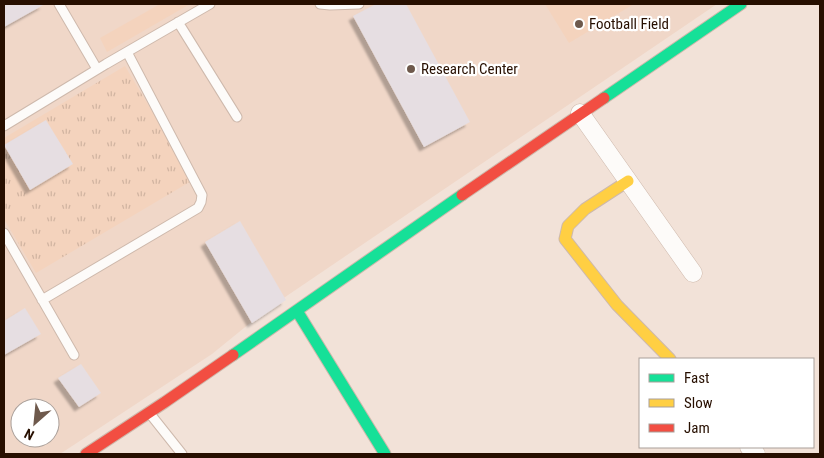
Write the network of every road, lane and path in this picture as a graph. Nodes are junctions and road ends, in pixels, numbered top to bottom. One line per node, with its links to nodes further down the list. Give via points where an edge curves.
1 (58, 4): 8 (lane)
2 (210, 4): 6 (lane)
3 (320, 4): 4 (lane)
4 (359, 4)
5 (741, 4): 9 (street)
6 (178, 22): 7 (lane); 10 (lane)
7 (127, 52): 8 (lane); 15 (lane, via 202,195 202,202 198,208)
8 (97, 69): 11 (lane)
9 (580, 113): 12 (street); 16 (street)
10 (237, 117)
11 (4, 126)
12 (628, 181): 14 (street); 18 (street, via 585,209 568,226 565,239 616,305)
13 (4, 233): 15 (lane)
14 (693, 273)
15 (42, 300): 17 (lane)
16 (297, 311): 19 (street); 22 (street)
17 (74, 355)
18 (669, 358)
19 (149, 413): 20 (street); 21 (lane)
20 (86, 454)
21 (182, 454)
22 (384, 454)

